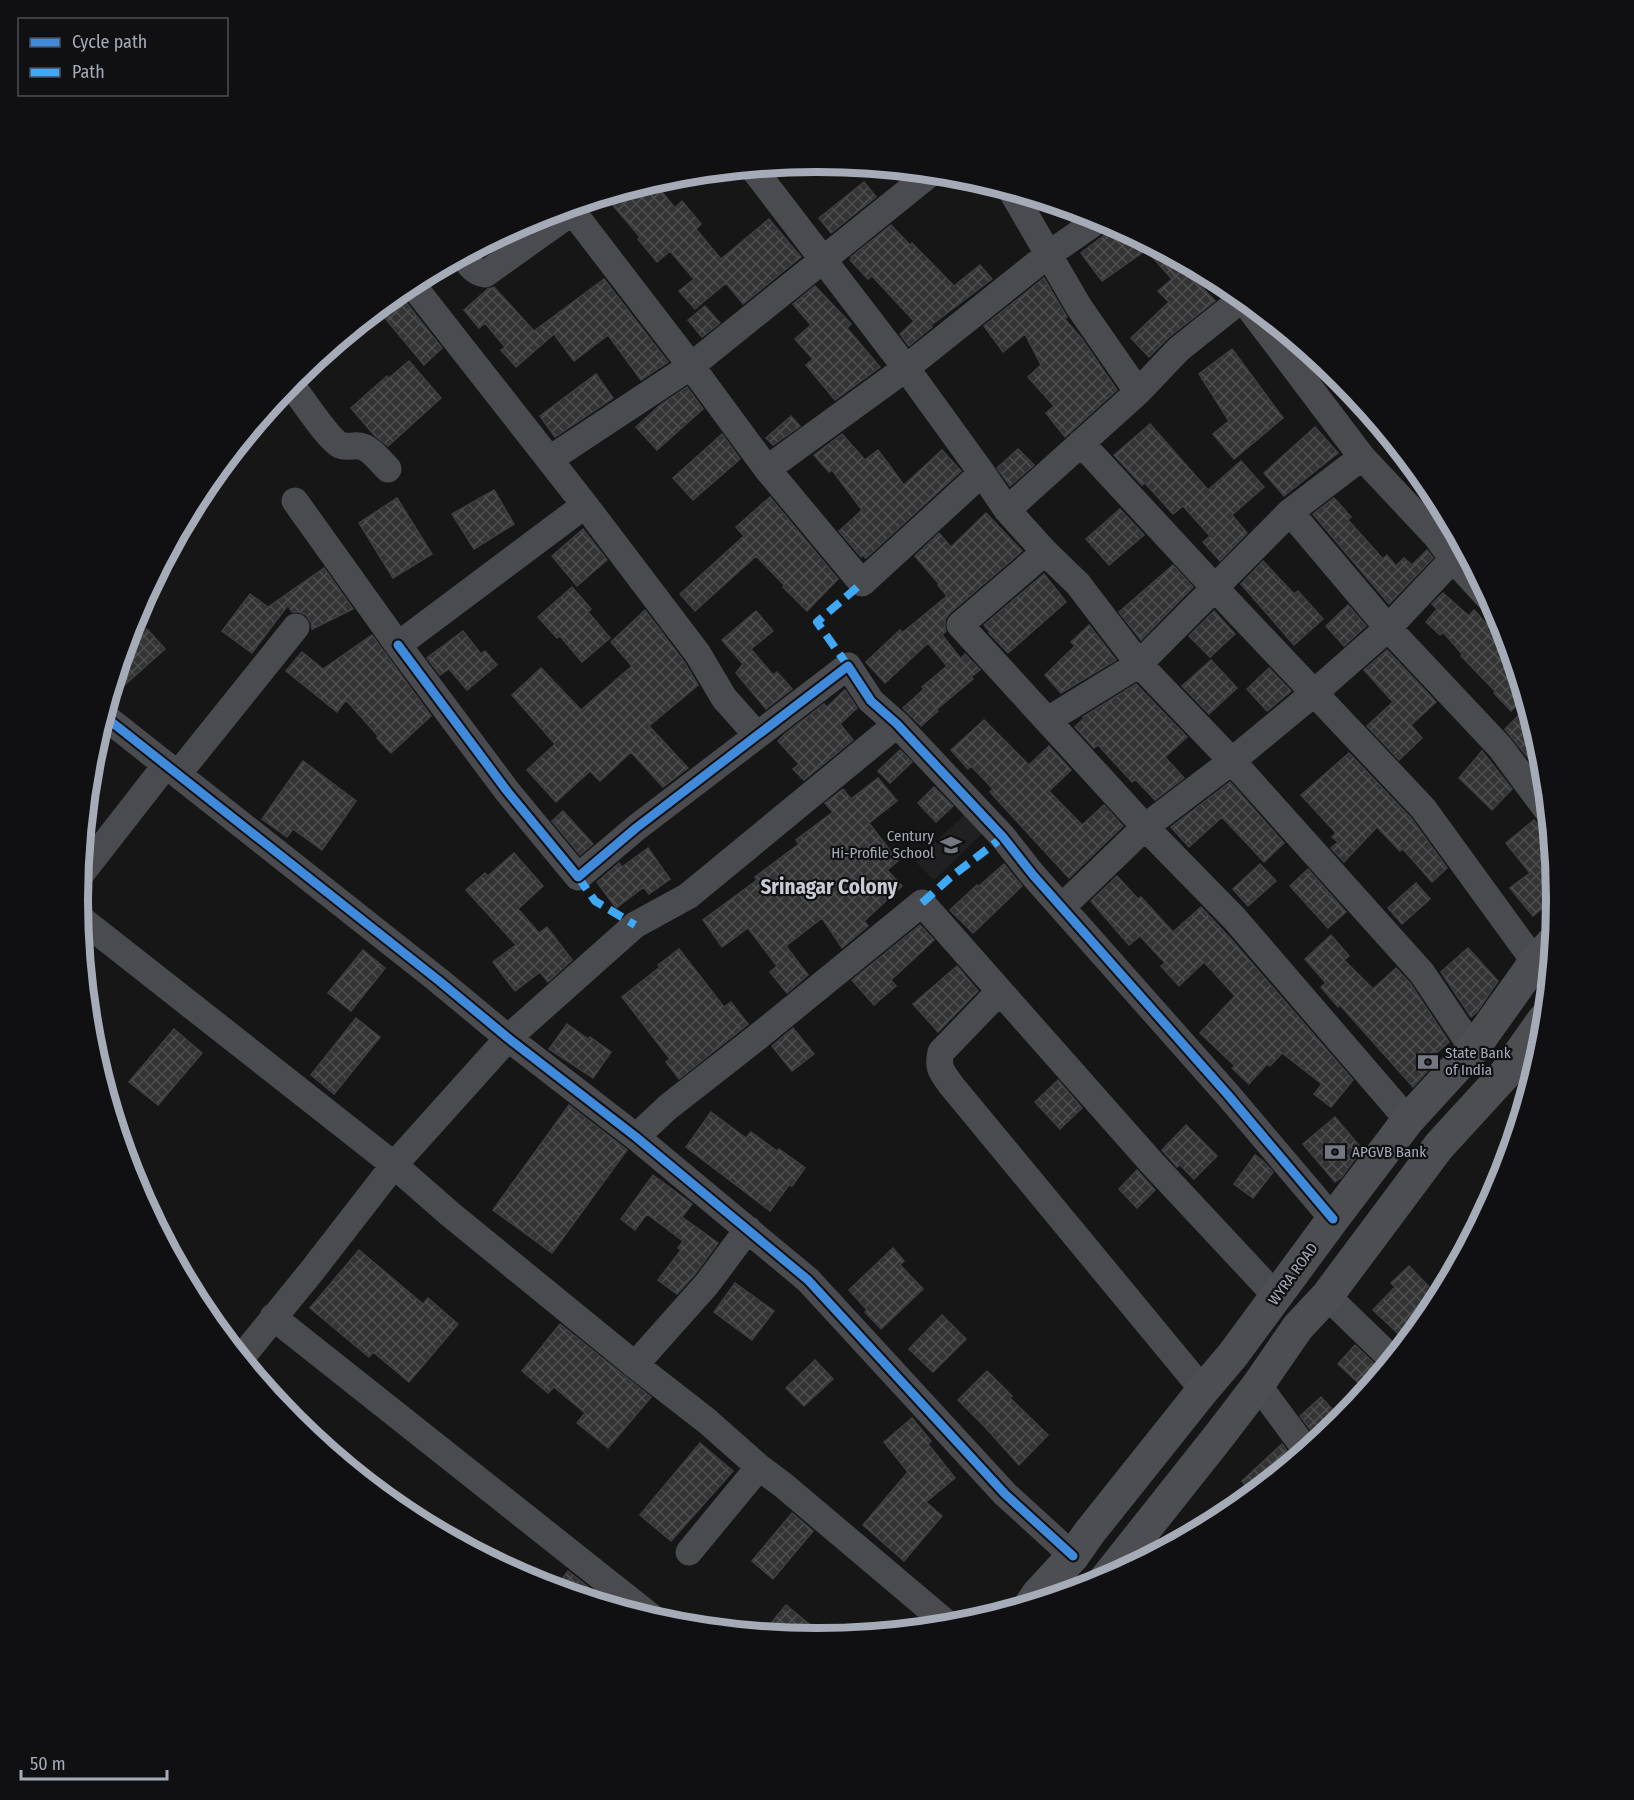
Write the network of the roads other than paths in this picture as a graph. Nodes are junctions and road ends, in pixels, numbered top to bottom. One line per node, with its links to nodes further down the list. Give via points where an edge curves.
1 (758, 174): 8 (street)
2 (923, 180): 8 (street)
3 (1017, 199): 7 (street)
4 (574, 213): 13 (street)
5 (556, 220): 9 (street, via 485,274)
6 (1091, 225): 7 (street)
7 (1049, 254): 14 (street); 16 (street, via 1079,307)
8 (824, 260): 13 (street); 14 (street)
9 (467, 262)
10 (417, 291): 19 (street)
11 (1235, 304): 16 (street, via 1179,349)
12 (1260, 322): 18 (street)
13 (691, 366): 19 (street); 21 (street)
14 (906, 368): 21 (street); 22 (street)
15 (296, 391): 20 (street, via 339,444 365,448)
16 (1138, 392): 17 (street)
17 (1082, 443): 25 (street); 31 (street)
18 (1362, 457): 26 (street); 27 (street)
19 (550, 459): 24 (street)
20 (388, 469)
21 (767, 470): 22 (street, via 862,583)
22 (982, 473): 25 (street)
23 (295, 501): 34 (street)
24 (585, 505): 34 (street); 40 (street, via 698,654 724,698)
25 (1007, 510): 28 (street)
26 (1290, 512): 31 (street); 33 (street)
27 (1443, 531): 29 (street)
28 (1045, 552): 35 (street, via 1078,584); 37 (street, via 960,625)
29 (1453, 559): 30 (street); 33 (street)
30 (1469, 577)
31 (1215, 588): 35 (street); 36 (street)
32 (296, 627): 42 (street)
33 (1388, 628): 36 (street); 43 (street, via 1500,747)
34 (398, 645): 40 (street, via 507,791 578,877)
35 (1139, 664): 37 (street); 41 (street)
36 (1314, 693): 41 (street); 48 (street, via 1423,808)
37 (1048, 720): 44 (street)
38 (111, 721): 42 (street)
39 (897, 724): 40 (street, via 871,701 849,666); 46 (street, via 1003,837); 51 (street, via 688,896 635,925)
40 (756, 735)
41 (1232, 761): 44 (street); 52 (street, via 1422,973)
42 (172, 770): 45 (street); 51 (street)
43 (1538, 798)
44 (1145, 827): 46 (street); 53 (street, via 1235,919)
45 (89, 864)
46 (1062, 908): 58 (street)
47 (89, 925): 56 (street)
48 (1543, 952): 52 (main road, WYRA ROAD)
49 (999, 992): 54 (street, via 922,903); 61 (street); 67 (street, via 941,1052 940,1070)
50 (1533, 1033): 57 (main road, via 1505,1074 1439,1146)
51 (508, 1038): 54 (street); 56 (street)
52 (1473, 1049): 53 (main road, WYRA ROAD)
53 (1408, 1120): 55 (main road, WYRA ROAD)
54 (636, 1137): 59 (street)
55 (1380, 1157): 57 (main road); 58 (main road, WYRA ROAD)
56 (394, 1165): 62 (street); 65 (street)
57 (1410, 1185): 60 (main road)
58 (1333, 1219): 61 (main road, WYRA ROAD)
59 (748, 1229): 65 (street, via 707,1284); 71 (street, via 808,1280 1005,1494)
60 (1327, 1296): 64 (street); 66 (main road, via 1298,1327)
61 (1277, 1297): 67 (main road, WYRA ROAD)
62 (273, 1317): 63 (street); 74 (street)
63 (246, 1352)
64 (1386, 1354)
65 (635, 1365): 69 (street)
66 (1258, 1385): 68 (street); 72 (main road)
67 (1203, 1390): 71 (main road, WYRA ROAD)
68 (1301, 1444)
69 (759, 1467): 70 (street); 75 (street)
70 (689, 1552)
71 (1073, 1556): 73 (main road, WYRA ROAD)
72 (1119, 1562)
73 (1043, 1592)
74 (638, 1606)
75 (940, 1618)

